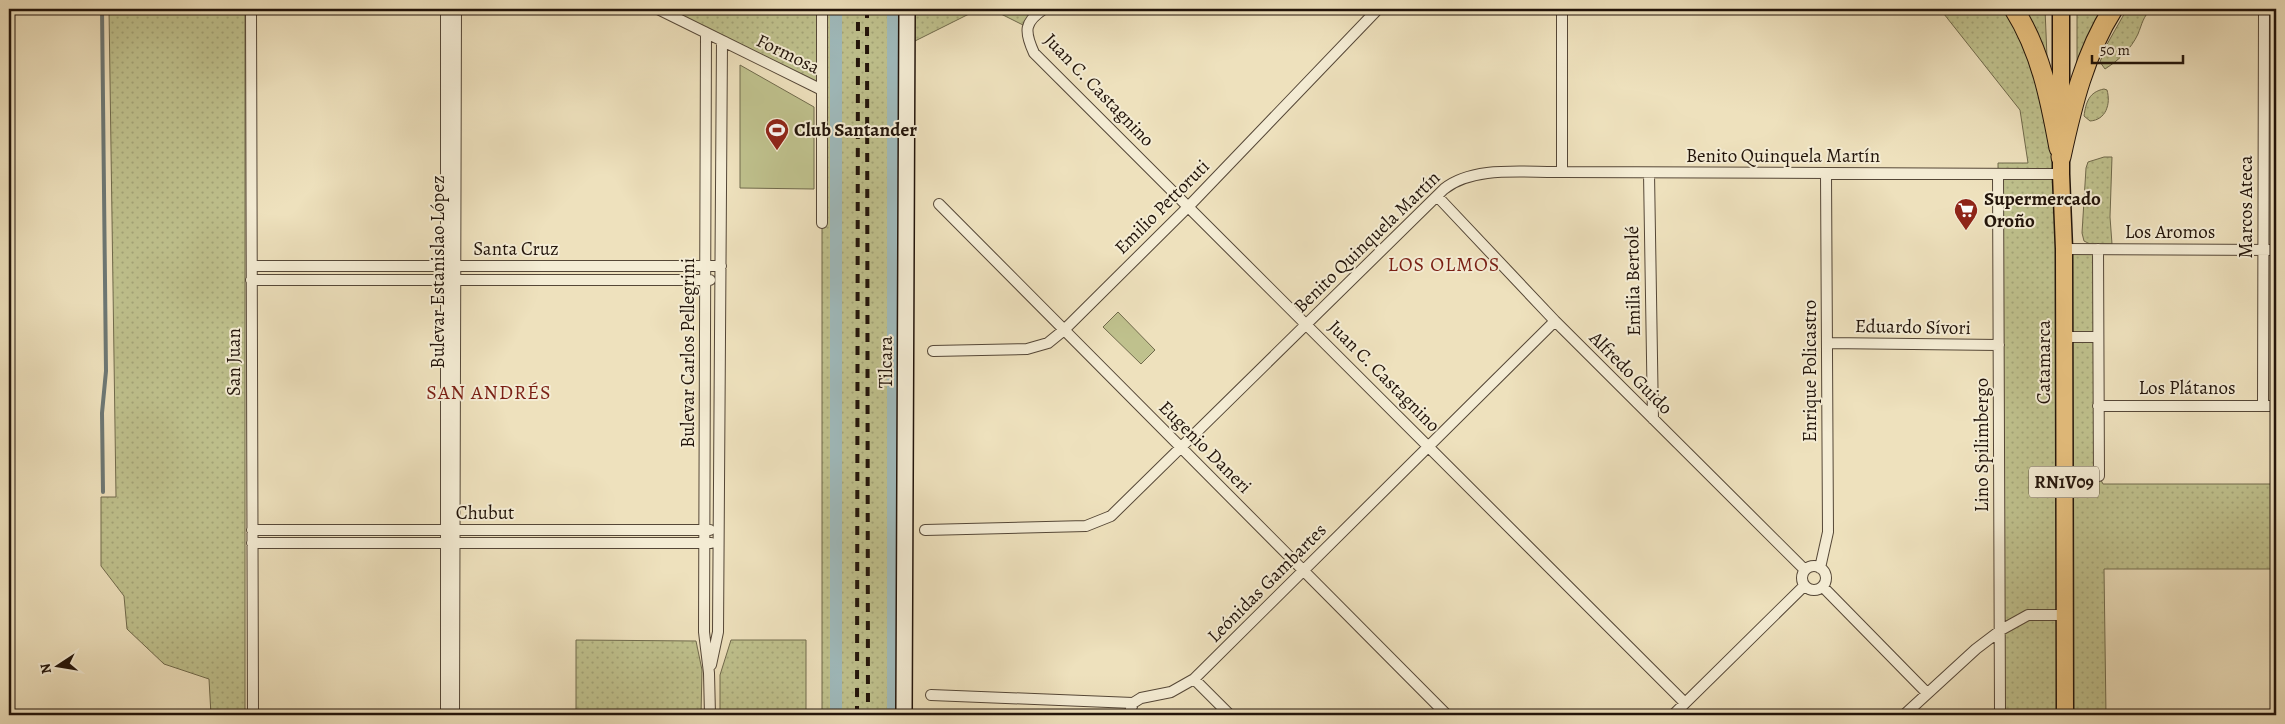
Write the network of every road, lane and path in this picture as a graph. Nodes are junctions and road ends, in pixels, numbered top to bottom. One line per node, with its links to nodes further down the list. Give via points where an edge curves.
1 (251, 9): 30 (street, San Juan)
2 (446, 9): 31 (street, Bulevar Estanislao López)
3 (456, 9): 31 (street, Bulevar Estanislao López)
4 (658, 9): 14 (street, Formosa)
5 (822, 9): 16 (street)
6 (907, 9): 81 (main road, Tilcara)
7 (1044, 9): 24 (street, Juan C. Castagnino, via 1033,16 1027,27 1034,53)
8 (1378, 9): 24 (street, Emilio Pettoruti)
9 (1562, 9): 18 (street)
10 (2014, 9): 17 (highway, via 2033,44 2046,82)
11 (2061, 9): 17 (main road, Catamarca / RN1V09)
12 (2113, 9): 17 (highway, via 2093,43 2070,115)
13 (2264, 9): 28 (street, Marcos Ateca)
14 (706, 33): 15 (street, Formosa); 32 (street, Bulevar Carlos Pellegrini)
15 (722, 41): 16 (street, Formosa); 33 (street, Bulevar Carlos Pellegrini)
16 (822, 90): 25 (street)
17 (2061, 166): 21 (street, Benito Quinquela Martín); 26 (main road, Catamarca / RN1V09)
18 (1562, 172): 19 (street, Benito Quinquela Martín); 22 (street, Benito Quinquela Martín, via 1472,174 1452,182)
19 (1649, 173): 20 (street, Benito Quinquela Martín); 49 (street, Emilia Bertolé)
20 (1826, 174): 21 (street, Benito Quinquela Martín); 43 (street, Enrique Policastro)
21 (1998, 174): 44 (street, Lino Spilimbergo)
22 (1437, 196): 38 (street, Alfredo Guido); 39 (street, Benito Quinquela Martín)
23 (939, 204): 40 (street, Eugenio Daneri)
24 (1189, 206): 39 (street, Juan C. Castagnino); 40 (street, Emilio Pettoruti)
25 (822, 223)
26 (2064, 249): 27 (street, Los Aromos); 41 (main road, Catamarca / RN1V09)
27 (2098, 250): 28 (street, Los Aromos); 42 (street)
28 (2264, 250): 29 (street, Los Aromos); 47 (street, Marcos Ateca)
29 (2276, 250)
30 (252, 266): 31 (street, Santa Cruz); 34 (street, San Juan)
31 (451, 266): 32 (street, Santa Cruz); 35 (street, Bulevar Estanislao López)
32 (705, 266): 33 (street, Santa Cruz); 36 (street, Bulevar Carlos Pellegrini)
33 (721, 266): 37 (street, Bulevar Carlos Pellegrini)
34 (252, 280): 35 (street, Santa Cruz); 53 (street, San Juan)
35 (451, 280): 36 (street, Santa Cruz); 54 (street, Bulevar Estanislao López)
36 (705, 280): 37 (street, Santa Cruz); 55 (street, Bulevar Carlos Pellegrini)
37 (720, 280): 56 (street, Bulevar Carlos Pellegrini)
38 (1555, 321): 49 (street, Alfredo Guido); 50 (street, Leónidas Gambartes)
39 (1307, 324): 50 (street, Juan C. Castagnino); 51 (street, Benito Quinquela Martín)
40 (1064, 330): 45 (street, Emilio Pettoruti, via 1048,343 1027,349); 51 (street, Eugenio Daneri)
41 (2064, 337): 42 (street); 67 (main road, Catamarca / RN1V09)
42 (2098, 337): 46 (street)
43 (1827, 343): 44 (street, Eduardo Sívori); 62 (street, Enrique Policastro, via 1828,532)
44 (1999, 345): 68 (street, Lino Spilimbergo)
45 (933, 351)
46 (2098, 406): 47 (street, Los Plátanos); 52 (street)
47 (2263, 406): 48 (street, Los Plátanos)
48 (2276, 406)
49 (1653, 419): 63 (street, Alfredo Guido)
50 (1429, 446): 64 (street, Leónidas Gambartes); 76 (street, Juan C. Castagnino)
51 (1182, 448): 57 (street, Benito Quinquela Martín, via 1119,510 1095,524); 64 (street, Eugenio Daneri)
52 (2098, 476)
53 (252, 530): 54 (street, Chubut); 58 (street, San Juan)
54 (450, 530): 55 (street, Chubut); 59 (street, Bulevar Estanislao López)
55 (705, 530): 56 (street, Chubut); 60 (street, Bulevar Carlos Pellegrini)
56 (719, 530): 61 (street, Bulevar Carlos Pellegrini)
57 (926, 530)
58 (252, 543): 59 (street, Chubut); 77 (street, San Juan)
59 (450, 543): 60 (street, Chubut); 78 (street, Bulevar Estanislao López); 79 (street, Bulevar Estanislao López)
60 (704, 543): 61 (street, Chubut); 69 (street, Bulevar Carlos Pellegrini)
61 (718, 543): 70 (street, Bulevar Carlos Pellegrini)
62 (1820, 568): 63 (street, via 1812,566); 66 (street, via 1826,576)
63 (1805, 570): 65 (street)
64 (1304, 571): 72 (street, Leónidas Gambartes); 84 (street, Eugenio Daneri)
65 (1804, 586): 66 (street, via 1815,590); 76 (street)
66 (1822, 586): 73 (street)
67 (2064, 615): 68 (street, via 2028,615); 88 (main road, Catamarca / RN1V09)
68 (2001, 630): 73 (street, via 1976,648); 87 (street, Lino Spilimbergo)
69 (704, 632): 70 (street); 71 (street, Bulevar Carlos Pellegrini)
70 (718, 632): 71 (street, Bulevar Carlos Pellegrini)
71 (709, 673): 80 (street, Bulevar Carlos Pellegrini)
72 (1194, 679): 75 (street, Leónidas Gambartes, via 1171,692); 83 (street)
73 (1927, 693): 86 (street)
74 (930, 695): 75 (street, Leónidas Gambartes)
75 (1133, 703): 82 (street)
76 (1685, 703): 85 (street)
77 (253, 715)
78 (446, 715)
79 (454, 715)
80 (710, 715)
81 (904, 715)
82 (1129, 715)
83 (1230, 715)
84 (1447, 715)
85 (1672, 715)
86 (1904, 715)
87 (2000, 715)
88 (2064, 715)

